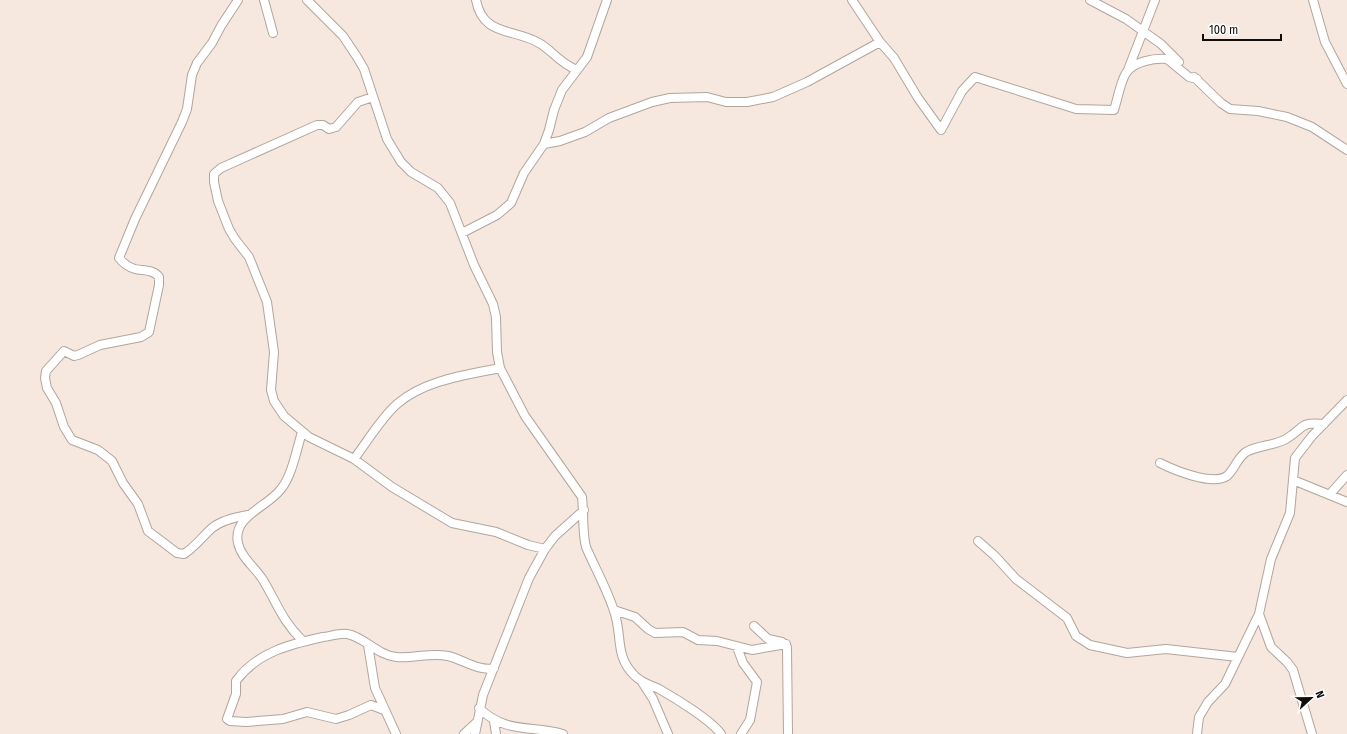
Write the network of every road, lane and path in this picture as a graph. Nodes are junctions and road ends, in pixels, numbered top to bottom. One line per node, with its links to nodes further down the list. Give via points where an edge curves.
1 (238, 0): 32 (street, via 197,63 192,75 187,110 119,258 126,266 150,271 159,277 149,332 141,337 100,345 74,356 61,352 46,371 45,378 46,388 56,403 64,427 72,440 98,450 112,461 138,504 148,531 177,552 184,554 193,548 214,527)
2 (264, 0): 11 (street)
3 (307, 0): 17 (street, via 343,36 364,69)
4 (476, 0): 13 (street, via 480,14 493,27 530,38 560,61)
5 (607, 0): 13 (street, via 587,56)
6 (852, 0): 12 (street)
7 (1090, 0): 10 (street, via 1126,19)
8 (1155, 0): 10 (street)
9 (1313, 0): 16 (street, via 1325,42)
10 (1142, 31): 14 (street); 15 (street, via 1161,44)
11 (273, 33)
12 (880, 42): 14 (street, via 894,58 941,130 962,91 974,77 1076,109 1114,110); 18 (street, via 807,82 773,96 747,102 726,102 707,97 670,98 609,118 586,132 560,142)
13 (577, 70): 18 (street, via 558,100)
14 (1126, 73): 15 (street, via 1139,63 1165,59 1189,77)
15 (1197, 79): 19 (street, via 1230,109 1287,117 1312,127)
16 (1347, 84)
17 (373, 98): 20 (street, via 380,124 392,149 411,172 438,188 444,195 455,212); 24 (street, via 353,106 336,127 329,129 317,125 221,168 214,176 218,201 229,228 249,257 270,312 274,352 271,390 274,401 284,416)
18 (544, 144): 20 (street, via 524,173 511,203 497,215)
19 (1347, 150)
20 (462, 233): 21 (street, via 493,304)
21 (500, 368): 25 (street, via 454,378 413,393 393,409); 31 (street, via 525,416 582,497)
22 (1347, 400): 23 (street)
23 (1324, 424): 26 (street, via 1306,424 1286,439 1246,452 1231,472 1219,479 1185,475); 28 (street, via 1295,458)
24 (302, 432): 25 (street, via 309,438); 32 (street, via 282,488 272,500)
25 (354, 459): 34 (street, via 452,523 496,532 528,545)
26 (1160, 463)
27 (1347, 475): 29 (street)
28 (1293, 480): 29 (street); 36 (street, via 1290,513 1271,559)
29 (1330, 494): 30 (street)
30 (1347, 502)
31 (584, 510): 34 (street); 35 (street, via 586,547)
32 (248, 515): 38 (street, via 241,522 238,543 253,569 261,576 277,608 294,633)
33 (978, 541): 42 (street, via 1016,579 1067,618 1076,636 1090,645 1127,653 1166,649)
34 (545, 548): 43 (street, via 529,578)
35 (614, 610): 41 (street, via 635,617 655,633 679,632 698,640); 44 (street, via 623,660)
36 (1259, 614): 42 (street); 59 (street, via 1271,647 1293,670)
37 (754, 626): 39 (street, via 768,639)
38 (303, 641): 40 (street, via 348,634); 46 (street, via 268,653 236,681 236,694 227,719 246,722 283,719 308,712 336,719 349,716 371,705)
39 (786, 644): 41 (street, via 752,650); 57 (street)
40 (368, 645): 43 (street, via 396,657 437,654 486,669); 46 (street, via 373,680)
41 (737, 647): 56 (street, via 743,662 757,682 750,720)
42 (1238, 657): 58 (street, via 1225,684 1208,702 1199,717)
43 (494, 668): 45 (street)
44 (642, 682): 54 (street); 55 (street, via 672,697 711,723)
45 (479, 708): 47 (street); 48 (street)
46 (384, 710): 49 (street)
47 (494, 721): 52 (street); 53 (street, via 508,727)
48 (477, 722): 50 (street); 51 (street)
49 (396, 734)
50 (464, 734)
51 (475, 734)
52 (496, 734)
53 (563, 734)
54 (668, 734)
55 (721, 734)
56 (741, 734)
57 (788, 734)
58 (1197, 734)
59 (1312, 734)

